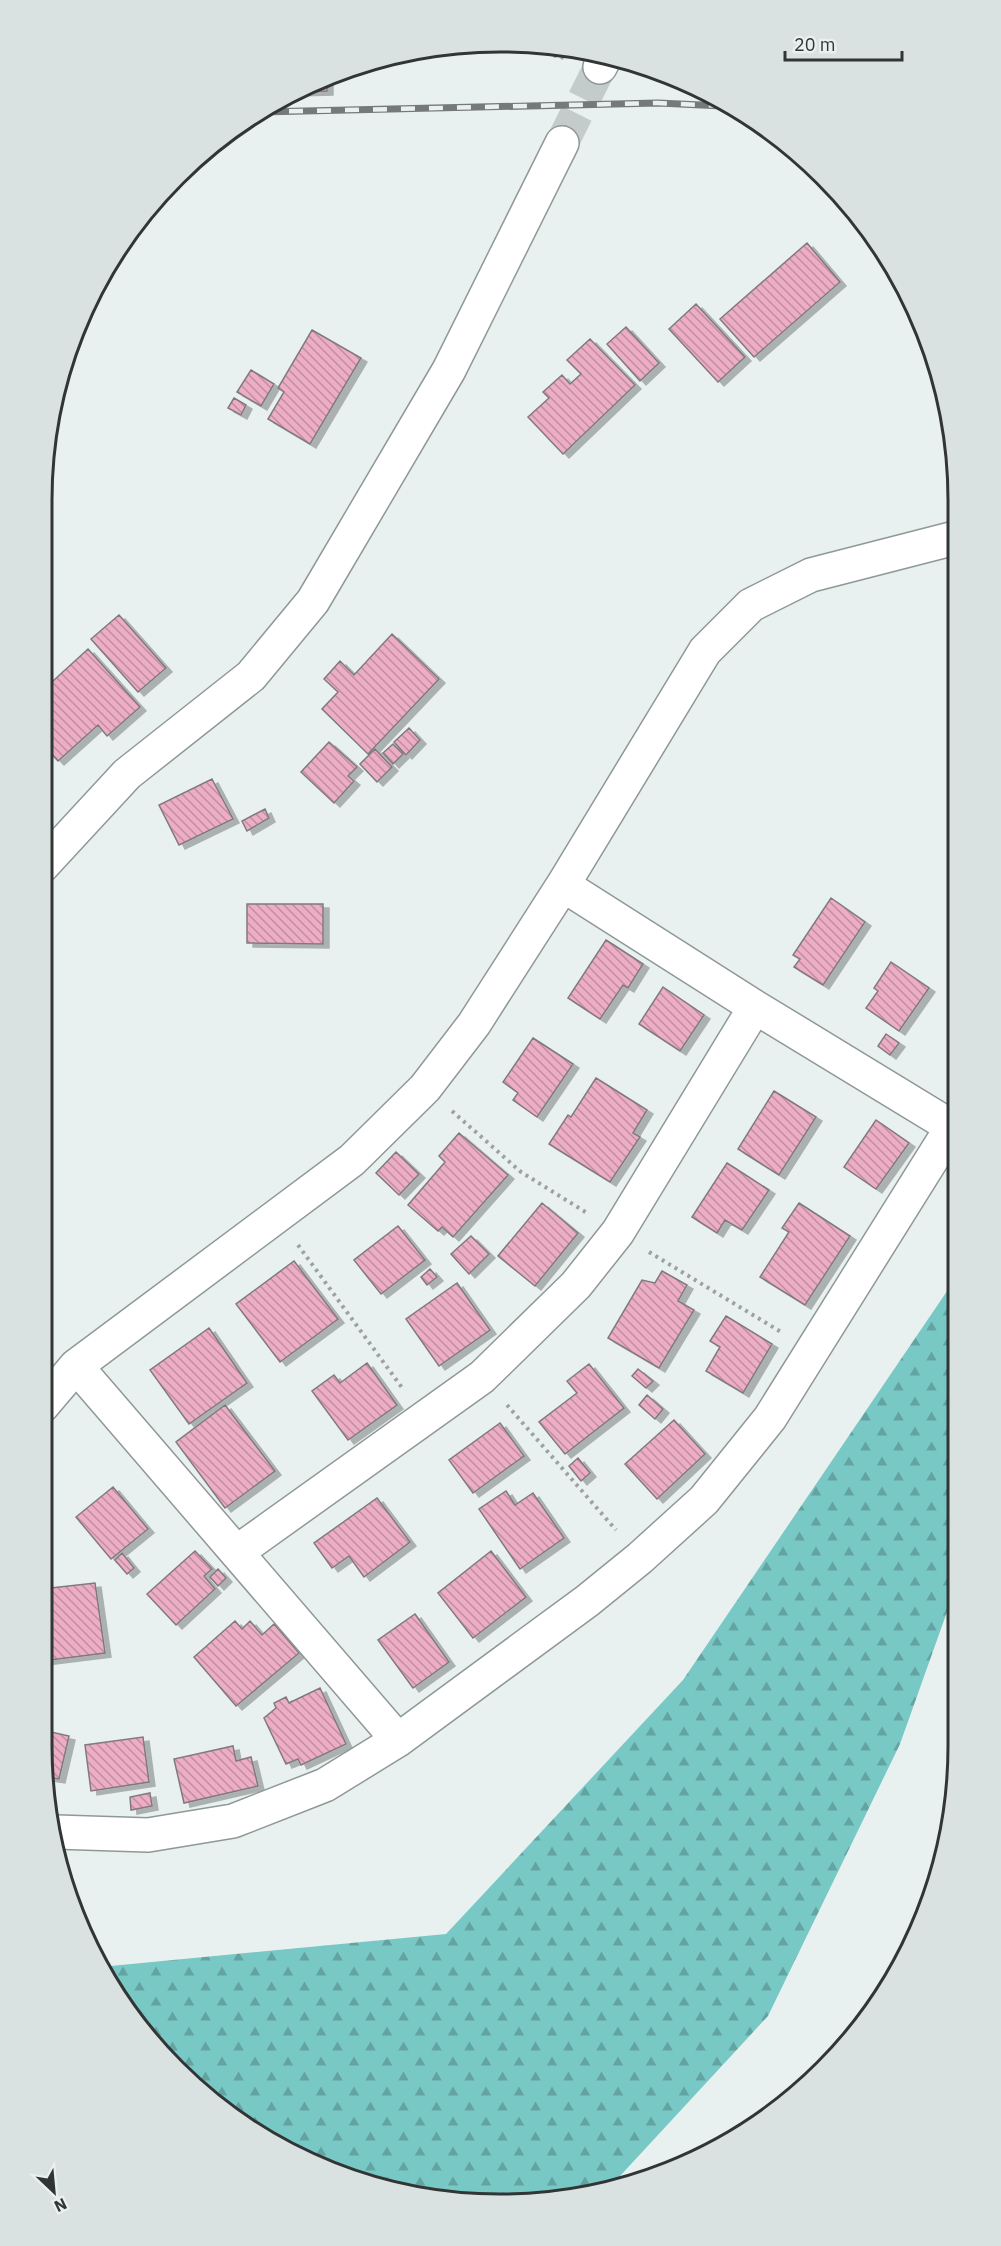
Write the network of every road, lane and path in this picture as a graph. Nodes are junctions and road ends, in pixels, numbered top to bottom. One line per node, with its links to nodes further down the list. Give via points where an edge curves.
1 (562, 143): 3 (street, via 449,370 313,601 250,676 127,774)
2 (948, 540): 4 (street, via 811,575 751,605 705,651)
3 (52, 848)
4 (563, 885): 5 (street); 8 (street, via 474,1024 425,1088 352,1160)
5 (754, 1007): 6 (street); 10 (street, via 618,1232 576,1285)
6 (948, 1125)
7 (948, 1133): 14 (street, via 770,1418 704,1500)
8 (276, 1216): 9 (street); 12 (path)
9 (76, 1366): 11 (street); 13 (street)
10 (482, 1377): 12 (street); 14 (path)
11 (52, 1394)
12 (425, 1419): 13 (street)
13 (237, 1552): 15 (street)
14 (640, 1558): 15 (street)
15 (398, 1740): 16 (street, via 325,1785 233,1821 148,1835)
16 (61, 1832)

